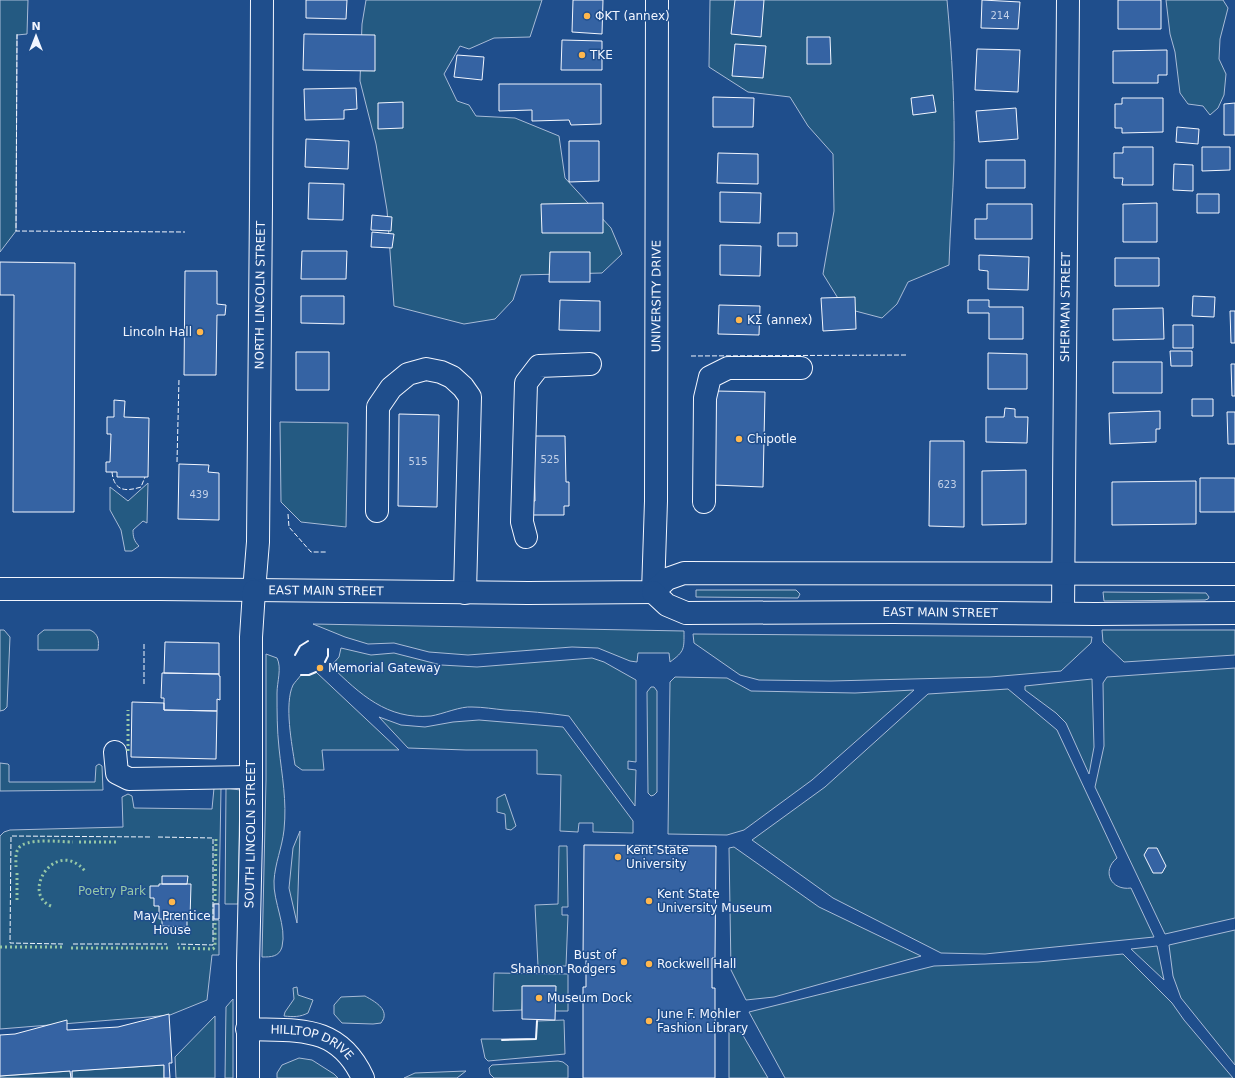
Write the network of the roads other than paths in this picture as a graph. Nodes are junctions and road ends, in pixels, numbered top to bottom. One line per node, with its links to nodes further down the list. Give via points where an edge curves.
1 (262, 0): 12 (main road, NORTH LINCOLN STREET, via 258,535)
2 (657, 0): 13 (main road, UNIVERSITY DRIVE, via 656,501)
3 (1068, 0): 9 (main road, SHERMAN STREET)
4 (590, 364): 8 (main road, via 539,366 526,383 522,522)
5 (801, 368): 6 (main road, via 728,368 710,377 705,398)
6 (704, 502)
7 (377, 510): 14 (main road, via 378,407 391,388 408,374 426,369 452,377 470,397)
8 (526, 537)
9 (1064, 574): 10 (main road); 13 (main road, via 684,573 667,579); 15 (main road, SHERMAN STREET)
10 (1235, 574)
11 (0, 590): 12 (main road, EAST MAIN STREET)
12 (254, 591): 14 (main road, EAST MAIN STREET); 18 (main road, SOUTH LINCOLN STREET, via 250,637)
13 (652, 592): 14 (main road, EAST MAIN STREET); 15 (main road, EAST MAIN STREET, via 667,605 686,613)
14 (465, 593)
15 (1063, 613): 16 (main road, EAST MAIN STREET)
16 (1235, 613)
17 (115, 752): 18 (main road, via 117,773 129,779)
18 (251, 777): 19 (main road, SOUTH LINCOLN STREET)
19 (247, 1029): 20 (main road, SOUTH LINCOLN STREET); 21 (main road, HILLTOP DRIVE, via 302,1031 329,1039 346,1052)
20 (248, 1078)
21 (363, 1078)

